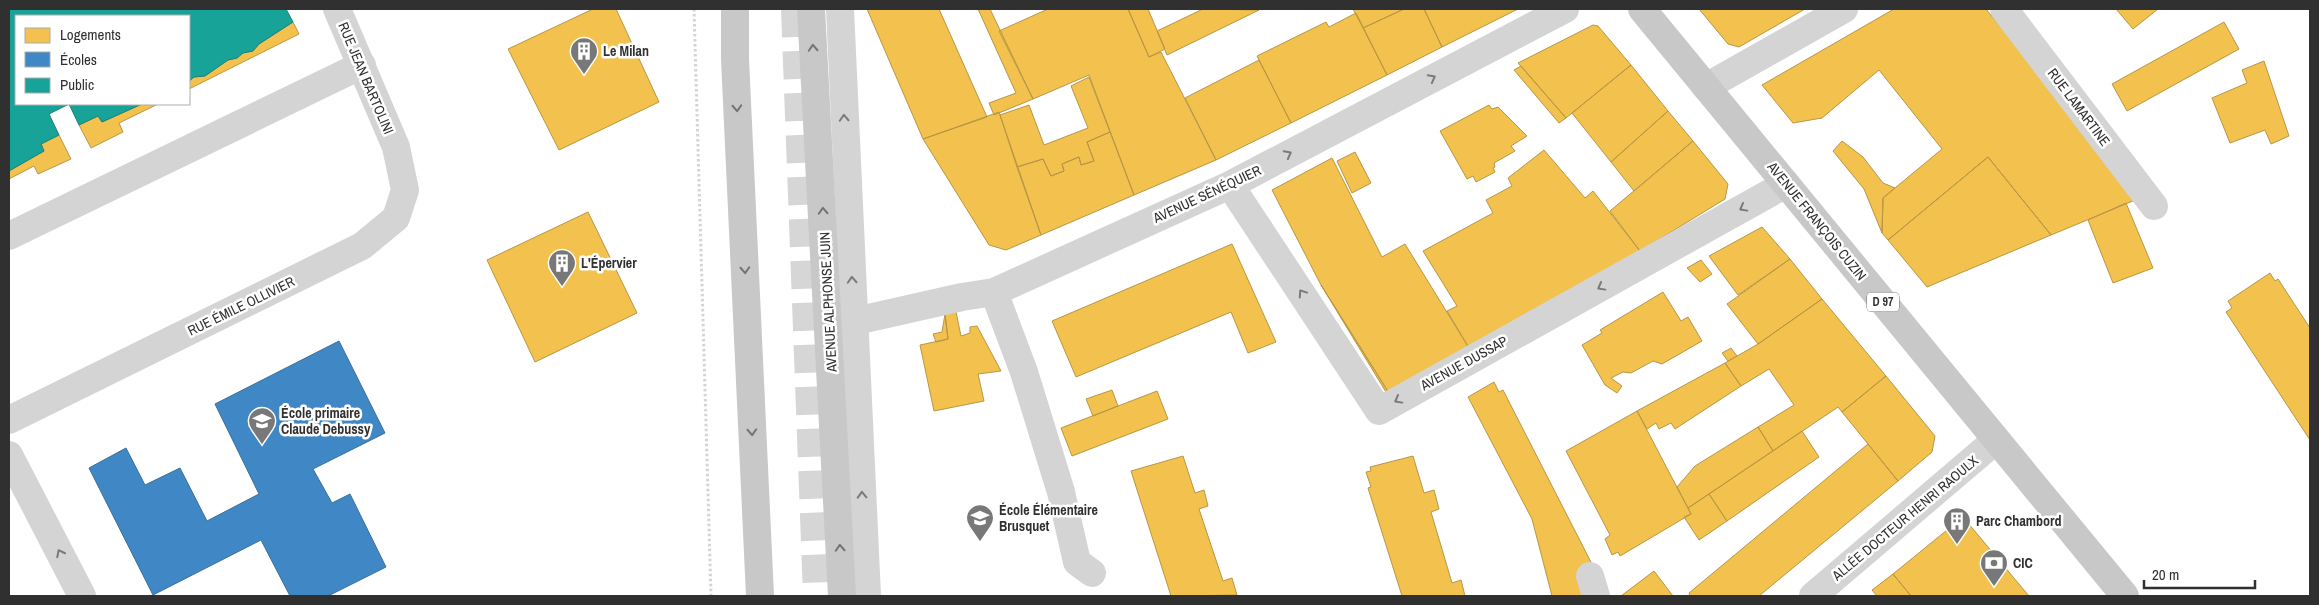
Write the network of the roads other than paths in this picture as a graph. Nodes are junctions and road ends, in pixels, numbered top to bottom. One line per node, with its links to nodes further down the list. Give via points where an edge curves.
1 (337, 9): 9 (street, RUE JEAN BARTOLINI)
2 (735, 9): 23 (main road, one-way to 23)
3 (811, 9): 17 (main road, AVENUE ALPHONSE JUIN, one-way to 3)
4 (840, 9): 17 (street, one-way to 4)
5 (1565, 9): 13 (street, AVENUE SÉNÉQUIER, one-way to 5)
6 (1642, 9): 10 (main road, AVENUE FRANÇOIS CUZIN / D 97)
7 (1844, 9): 10 (street)
8 (2004, 9): 14 (street, RUE LAMARTINE)
9 (362, 65): 11 (street, RUE JEAN BARTOLINI); 15 (street)
10 (1706, 87): 12 (main road, AVENUE FRANÇOIS CUZIN / D 97)
11 (396, 148): 18 (street, RUE ÉMILE OLLIVIER, via 405,190 396,218 362,246)
12 (1786, 184): 13 (street, AVENUE DUSSAP, one-way to 13, via 1379,411); 19 (main road, AVENUE FRANÇOIS CUZIN / D 97)
13 (1230, 185): 16 (street, AVENUE SÉNÉQUIER)
14 (2154, 206)
15 (9, 236)
16 (994, 292): 17 (street, AVENUE SÉNÉQUIER); 21 (street, via 1024,372 1061,492 1077,562)
17 (842, 324): 24 (main road, AVENUE ALPHONSE JUIN, one-way to 17); 25 (street, one-way to 17)
18 (11, 421)
19 (1996, 440): 26 (street, ALLÉE DOCTEUR HENRI RAOULX); 27 (main road, AVENUE FRANÇOIS CUZIN / D 97)
20 (9, 455): 22 (street, one-way to 20)
21 (1092, 573)
22 (82, 596)
23 (760, 596)
24 (842, 596)
25 (867, 596)
26 (1813, 596)
27 (2125, 596)

